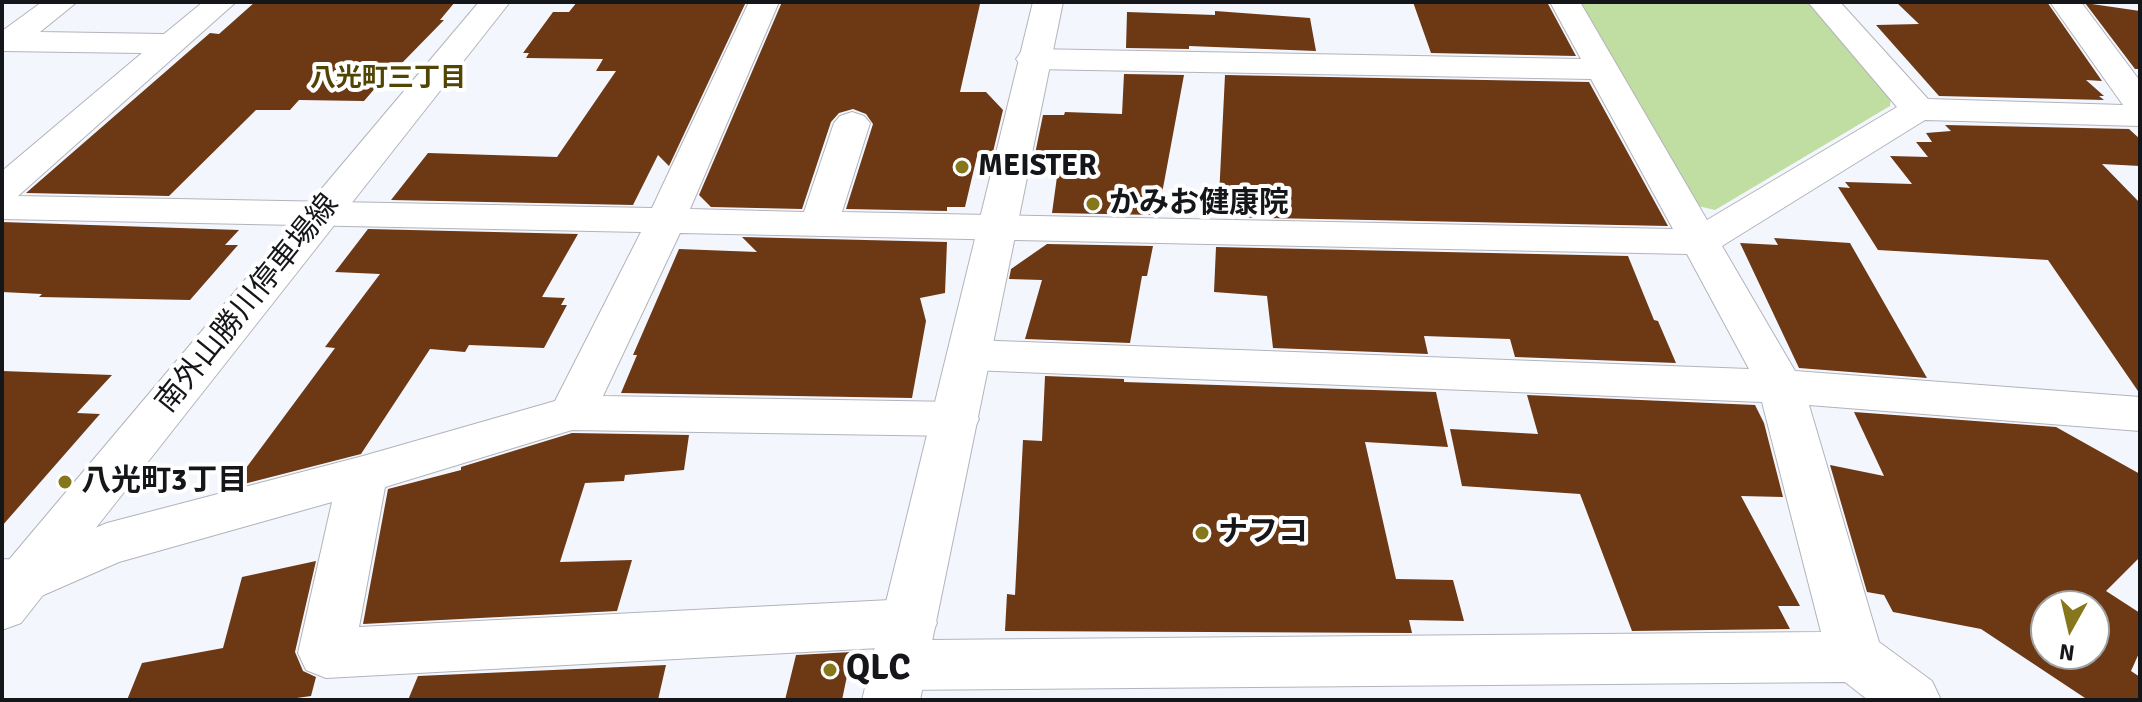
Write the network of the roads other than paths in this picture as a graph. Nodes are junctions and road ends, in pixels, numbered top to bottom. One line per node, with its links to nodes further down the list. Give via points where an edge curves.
1 (62, 2): 9 (street)
2 (221, 2): 10 (street)
3 (495, 2): 19 (street, 南外山勝川停車場線)
4 (764, 2): 20 (street)
5 (1048, 2): 11 (street)
6 (1565, 2): 12 (street)
7 (1823, 2): 14 (street)
8 (2065, 2): 13 (street)
9 (5, 41): 10 (street)
10 (170, 44): 17 (street)
11 (1032, 59): 12 (street); 22 (street)
12 (1603, 69): 23 (street)
13 (2140, 105)
14 (1918, 109): 15 (street); 23 (street)
15 (2140, 116)
16 (852, 123): 21 (street)
17 (2, 190)
18 (2, 207): 19 (street)
19 (320, 214): 20 (street); 30 (street, 南外山勝川停車場線)
20 (666, 221): 21 (street); 26 (street)
21 (819, 224): 22 (street)
22 (997, 228): 23 (street); 24 (street)
23 (1700, 242): 25 (street)
24 (971, 355): 25 (street); 28 (street)
25 (1781, 386): 27 (street); 31 (street)
26 (572, 413): 28 (street); 29 (street)
27 (2140, 414)
28 (956, 419): 32 (street)
29 (363, 475): 30 (street, via 107,544); 32 (street, via 326,653)
30 (9, 590)
31 (1855, 657): 32 (street); 33 (street)
32 (900, 663)
33 (1912, 700)

